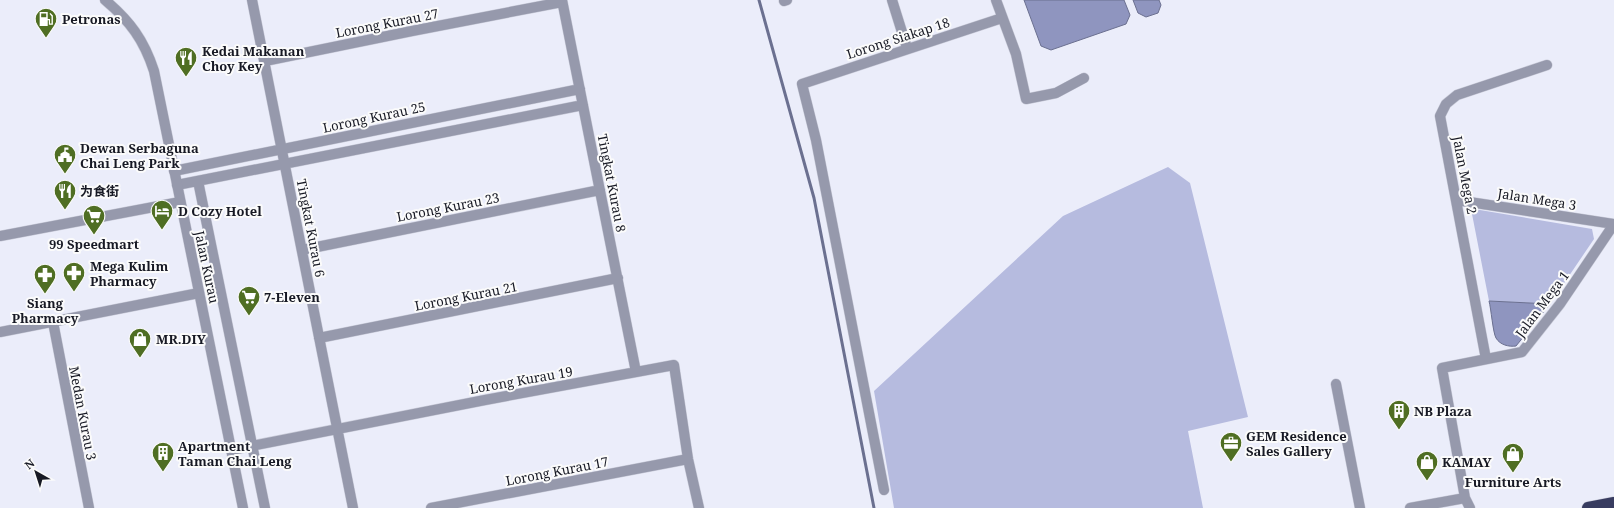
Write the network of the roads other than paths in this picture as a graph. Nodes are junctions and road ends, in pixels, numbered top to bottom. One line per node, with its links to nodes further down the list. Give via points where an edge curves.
1 (105, 0): 15 (street, Jalan Kurau, via 129,23 149,54)
2 (252, 0): 8 (street, Tingkat Kurau 6)
3 (892, 0): 7 (street)
4 (996, 0): 6 (street)
5 (562, 1): 8 (street, Lorong Kurau 27); 11 (street, Tingkat Kurau 8)
6 (1002, 18): 7 (street, Lorong Siakap 18); 10 (street, via 1016,54 1026,98 1056,93)
7 (907, 48): 36 (street, Lorong Siakap 18, via 802,84 816,140)
8 (265, 61): 13 (street, Tingkat Kurau 6)
9 (1547, 65): 19 (street, Jalan Mega 2, via 1457,95 1446,104 1440,116)
10 (1084, 78)
11 (580, 89): 12 (street, Tingkat Kurau 8); 13 (street, Lorong Kurau 25)
12 (583, 105): 14 (street); 18 (street, Tingkat Kurau 8)
13 (282, 149): 14 (street, Tingkat Kurau 6); 15 (street, Lorong Kurau 25)
14 (285, 164): 16 (street); 23 (street, Tingkat Kurau 6)
15 (174, 171): 17 (street, Jalan Kurau)
16 (198, 181): 17 (street); 33 (street, Jalan Kurau)
17 (177, 185): 20 (street, Jalan Kurau)
18 (600, 190): 23 (street, Lorong Kurau 23); 24 (street, Tingkat Kurau 8)
19 (1456, 200): 21 (street, Jalan Mega 3); 29 (street, Jalan Mega 2)
20 (180, 202): 22 (street); 25 (street, Jalan Kurau)
21 (1614, 224): 29 (street, Jalan Mega 1, via 1560,304 1522,352)
22 (0, 236)
23 (302, 250): 28 (street, Tingkat Kurau 6)
24 (618, 278): 28 (street, Lorong Kurau 21); 30 (street, Tingkat Kurau 8)
25 (199, 293): 26 (street); 34 (street, Jalan Kurau)
26 (53, 322): 27 (street); 39 (street, Medan Kurau 3)
27 (0, 332)
28 (319, 338): 32 (street, Tingkat Kurau 6)
29 (1486, 359): 37 (street, Jalan Mega 1, via 1442,368)
30 (636, 372): 32 (street, Lorong Kurau 19); 35 (street, Lorong Kurau 19, via 674,365)
31 (1336, 384): 45 (street)
32 (337, 428): 33 (street, Lorong Kurau 19); 42 (street, Tingkat Kurau 6)
33 (253, 446): 34 (street, Lorong Kurau 19); 41 (street, Jalan Kurau)
34 (231, 450): 40 (street, Jalan Kurau)
35 (688, 459): 43 (street, Lorong Kurau 17); 44 (street, Lorong Kurau 19)
36 (884, 490)
37 (1465, 498): 46 (street); 47 (street); 48 (street)
38 (1614, 503): 49 (highway)
39 (88, 508)
40 (243, 508)
41 (265, 508)
42 (353, 508)
43 (431, 508)
44 (699, 508)
45 (1360, 508)
46 (1410, 508)
47 (1464, 508)
48 (1470, 508)
49 (1588, 508)

